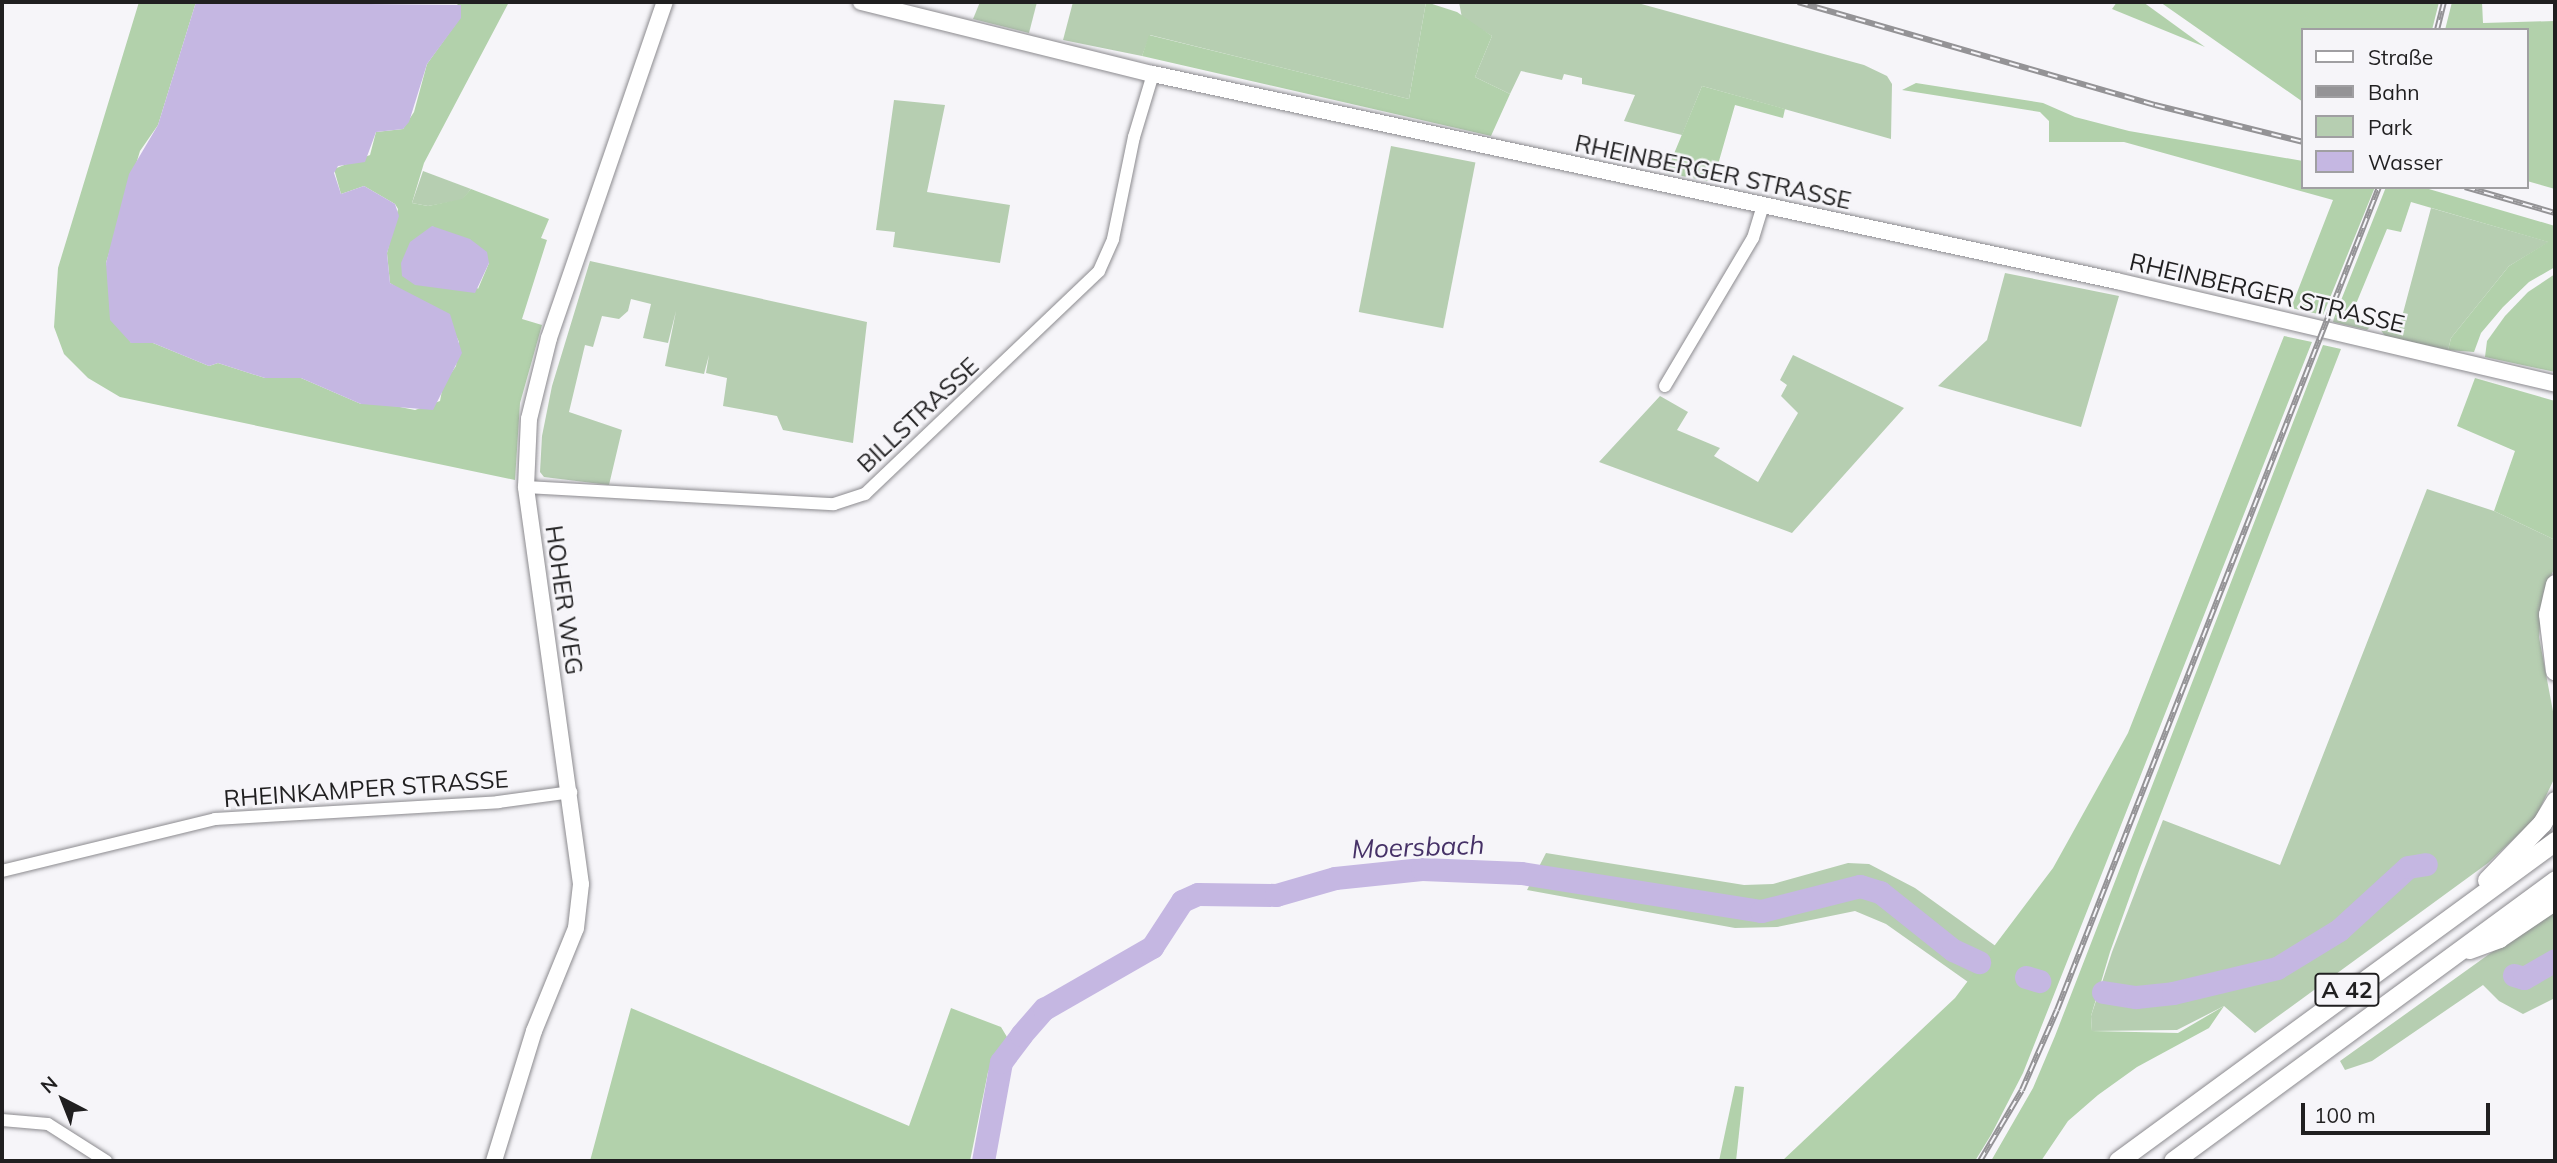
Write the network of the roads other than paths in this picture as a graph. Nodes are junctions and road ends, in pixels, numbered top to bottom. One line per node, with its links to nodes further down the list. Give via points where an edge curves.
1 (666, 2): 4 (main road, HOHER WEG)
2 (678, 2): 4 (main road, HOHER WEG)
3 (861, 2): 5 (main road, RHEINBERGER STRASSE)
4 (652, 49): 9 (main road, HOHER WEG, via 539,370 529,419)
5 (1153, 74): 6 (main road, RHEINBERGER STRASSE); 9 (street, BILLSTRASSE, via 1134,137 1113,239 1098,271 865,495 834,504)
6 (1763, 206): 7 (main road, RHEINBERGER STRASSE, via 2117,281); 8 (street, via 1753,238)
7 (2555, 384)
8 (1665, 386)
9 (526, 487): 12 (main road, HOHER WEG)
10 (2555, 584): 11 (highway, via 2549,614)
11 (2555, 671)
12 (571, 792): 15 (street, RHEINKAMPER STRASSE, via 498,802 215,819); 22 (main road, HOHER WEG, via 581,884 576,928 534,1031)
13 (2555, 801): 18 (highway, via 2542,823)
14 (2555, 841): 18 (highway, A 42)
15 (2, 871)
16 (2555, 880): 19 (highway, A 42)
17 (2555, 900): 19 (highway, via 2499,938)
18 (2468, 902): 23 (highway, A 42)
19 (2445, 958): 24 (highway, A 42)
20 (2, 1120): 21 (street, via 48,1124)
21 (106, 1161)
22 (494, 1161)
23 (2118, 1161)
24 (2172, 1161)

